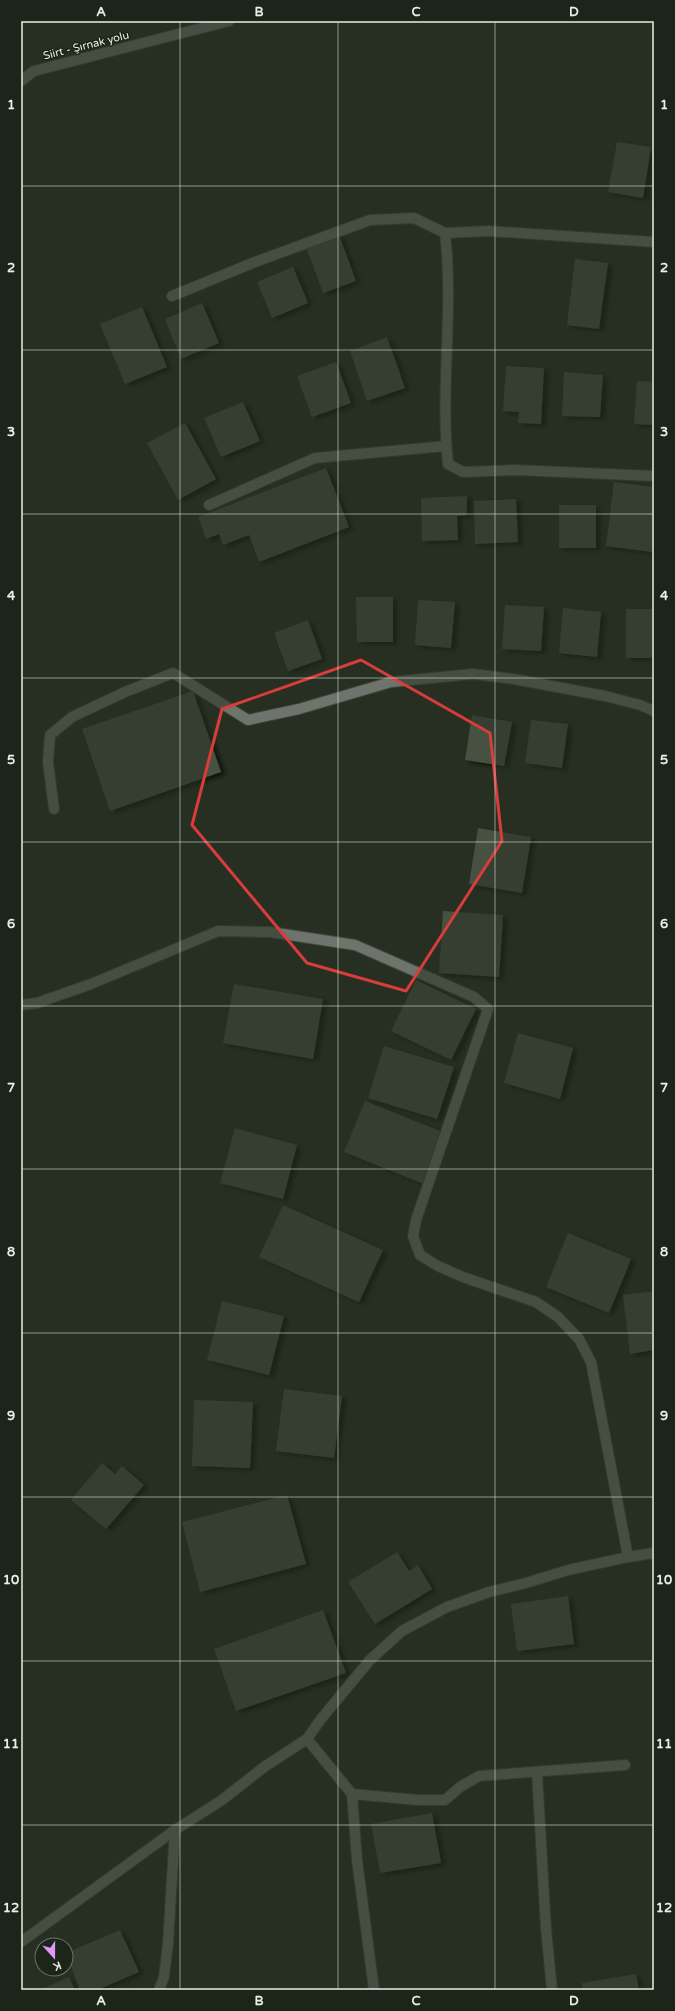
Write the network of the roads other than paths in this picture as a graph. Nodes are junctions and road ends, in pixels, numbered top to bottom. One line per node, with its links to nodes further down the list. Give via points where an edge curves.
1 (229, 21): 2 (street, Siirt - Şırnak yolu, via 34,71)
2 (21, 80)
3 (445, 233): 4 (street, via 488,231); 5 (street, via 414,218 370,220); 6 (street, via 449,265)
4 (654, 242)
5 (172, 296)
6 (446, 446): 7 (street, via 448,464 463,472 515,470); 8 (street, via 315,458)
7 (654, 476)
8 (209, 505)
9 (654, 711): 10 (street, via 606,696 473,674 391,682 299,709 248,720 172,673 72,717 50,735 48,762)
10 (54, 809)
11 (21, 1005): 13 (street, via 37,1003 91,984 218,931 262,932 355,945 474,997 488,1009 416,1220 413,1236 420,1256 463,1277 536,1302 558,1317 579,1339 591,1362)
12 (654, 1553): 13 (street)
13 (628, 1556): 14 (street, via 489,1592 448,1607 402,1631 370,1660)
14 (307, 1739): 17 (street); 18 (street)
15 (625, 1765): 16 (street)
16 (537, 1773): 17 (street, via 479,1776 444,1800); 22 (street)
17 (352, 1794): 21 (street, via 357,1860)
18 (175, 1830): 19 (street); 20 (street, via 168,1943 164,1978)
19 (21, 1942)
20 (159, 1990)
21 (374, 1990)
22 (552, 1990)

